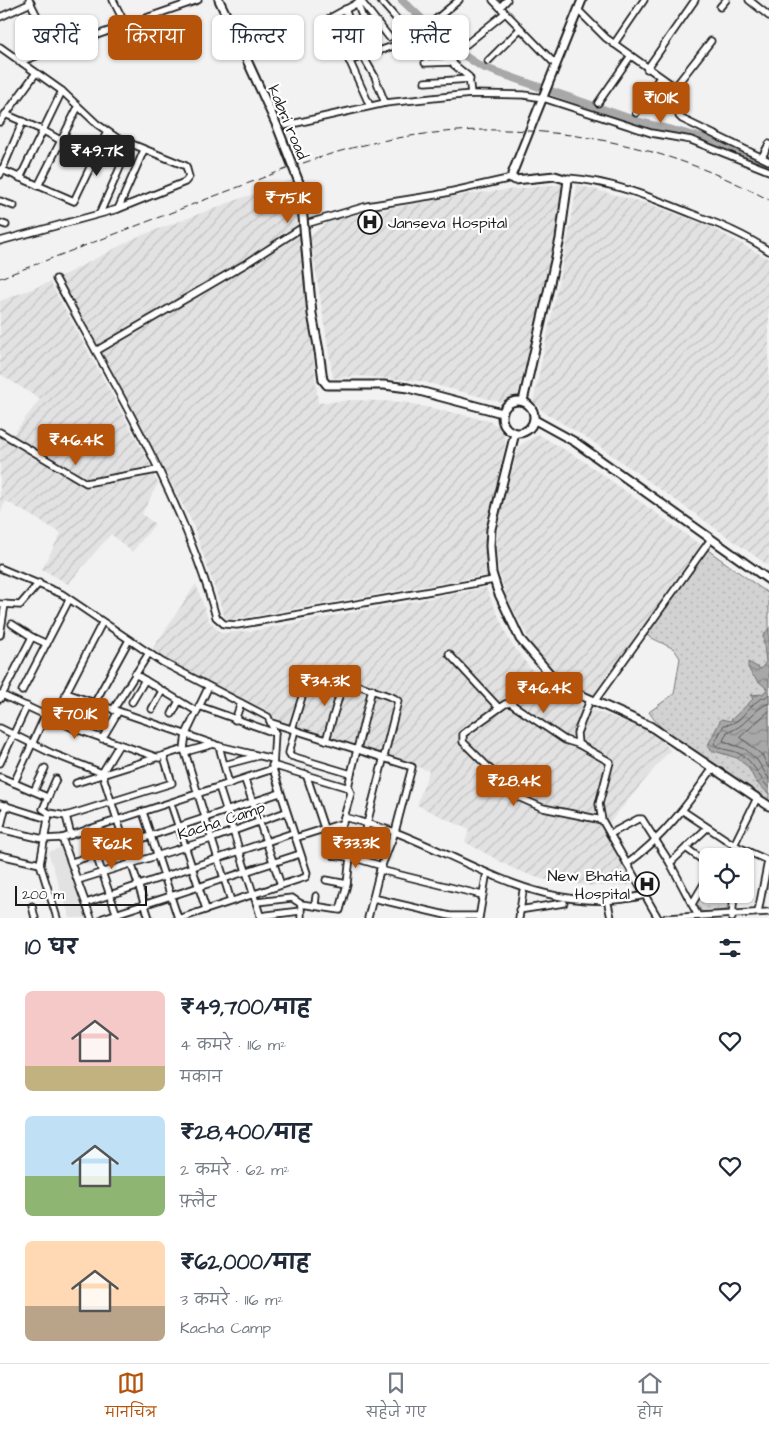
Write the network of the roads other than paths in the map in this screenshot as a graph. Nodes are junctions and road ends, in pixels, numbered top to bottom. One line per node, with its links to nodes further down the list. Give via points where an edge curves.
1 (113, 0): 23 (street)
2 (198, 0): 24 (street)
3 (219, 0): 25 (street, kabri road)
4 (380, 0): 37 (street, via 414,38)
5 (459, 0): 16 (street)
6 (493, 0): 17 (street)
7 (508, 0): 17 (street)
8 (582, 0): 20 (street)
9 (644, 0): 35 (street)
10 (695, 0): 50 (street)
11 (726, 0): 18 (street)
12 (750, 0): 15 (street)
13 (359, 1): 19 (street); 27 (street); 32 (street)
14 (30, 2): 22 (street); 29 (street)
15 (757, 2): 30 (street)
16 (451, 3): 28 (street)
17 (500, 7): 21 (street)
18 (720, 7)
19 (344, 9): 26 (street); 44 (street, via 330,18)
20 (578, 10): 35 (street); 49 (street)
21 (505, 13): 31 (street); 34 (street)
22 (36, 15)
23 (120, 15)
24 (156, 15)
25 (226, 15)
26 (346, 15)
27 (364, 15)
28 (440, 15)
29 (0, 16)
30 (769, 16)
31 (520, 29): 45 (street); 49 (street)
32 (389, 37)
33 (711, 41): 55 (street)
34 (469, 42)
35 (614, 44): 38 (street)
36 (0, 47): 46 (street)
37 (382, 50)
38 (630, 56): 50 (street); 60 (street)
39 (26, 60): 46 (street)
40 (247, 60): 94 (street, kabri road, bridge, via 300,185 312,314 323,380 327,385 408,388)
41 (251, 60): 61 (street, via 282,126)
42 (365, 60): 59 (street)
43 (450, 60): 47 (street)
44 (349, 61): 61 (street)
45 (488, 61)
46 (20, 62): 51 (street)
47 (453, 62): 48 (street); 53 (street)
48 (425, 63)
49 (556, 65): 58 (street)
50 (647, 69): 52 (street)
51 (36, 73): 56 (street); 64 (street)
52 (660, 77): 55 (street); 63 (street)
53 (470, 79): 54 (street); 57 (street)
54 (425, 82)
55 (675, 88): 68 (street, via 680,118)
56 (62, 91): 62 (street); 67 (street)
57 (471, 94): 58 (street); 59 (street)
58 (544, 96): 71 (street, via 651,133); 82 (street, via 512,171)
59 (385, 102): 61 (street)
60 (598, 103)
61 (370, 106)
62 (78, 107): 69 (street); 70 (street)
63 (636, 112)
64 (5, 114): 65 (street); 66 (street)
65 (23, 121): 67 (street); 79 (street)
66 (0, 122)
67 (42, 130): 70 (street); 81 (street)
68 (703, 131): 71 (street); 74 (street)
69 (107, 132): 73 (street); 84 (street, via 75,200)
70 (62, 141): 84 (street)
71 (698, 143): 76 (street)
72 (769, 144): 77 (street)
73 (130, 145): 75 (street); 88 (street)
74 (737, 146): 76 (street); 77 (street)
75 (144, 150): 87 (street); 87 (street, via 187,166 188,179)
76 (732, 156): 80 (street)
77 (762, 157): 78 (street)
78 (769, 161)
79 (1, 171): 81 (street)
80 (769, 171)
81 (20, 178): 84 (street)
82 (512, 178): 83 (street); 92 (street, via 367,206 308,223 247,263)
83 (568, 178): 90 (street, via 623,188 653,198 745,235); 93 (street, via 560,239)
84 (38, 186)
85 (0, 200): 86 (street)
86 (14, 206)
87 (118, 209): 88 (street)
88 (100, 213): 89 (street)
89 (0, 241)
90 (769, 251)
91 (56, 279): 92 (street)
92 (96, 351): 98 (street)
93 (523, 401): 94 (street, via 509,403); 95 (street, via 532,408)
94 (502, 413): 97 (street, via 505,426)
95 (535, 420): 97 (street, via 528,431); 99 (street, via 575,442)
96 (0, 432): 98 (street, via 86,483)
97 (515, 433): 101 (street, via 491,529)
98 (157, 470): 101 (street, via 191,542 216,617 228,625)
99 (711, 539): 102 (street); 124 (street)
100 (0, 568): 103 (street)
101 (494, 580): 124 (street, via 520,639 529,651 550,674)
102 (769, 580)
103 (38, 583): 104 (street); 105 (street, via 20,605)
104 (69, 600): 106 (street); 111 (street)
105 (3, 604): 108 (street)
106 (102, 623): 110 (street); 121 (street)
107 (12, 624): 109 (street)
108 (0, 635)
109 (32, 637): 111 (street); 122 (street)
110 (129, 640): 112 (street); 126 (street)
111 (47, 644): 119 (street)
112 (148, 653): 114 (street); 117 (street)
113 (449, 654): 130 (street)
114 (135, 674): 115 (street); 132 (street)
115 (145, 680): 120 (street); 125 (street)
116 (344, 680): 118 (street); 140 (street, via 309,671); 145 (street)
117 (208, 688): 127 (street); 129 (street)
118 (372, 689): 150 (street); 154 (street, via 398,701)
119 (22, 691)
120 (162, 691): 123 (street); 131 (street)
121 (66, 693): 126 (street); 133 (street)
122 (1, 696): 128 (street)
123 (179, 701): 129 (street); 134 (street)
124 (592, 701): 146 (street, via 577,733); 159 (street, via 650,726)
125 (132, 702)
126 (91, 703): 132 (street); 139 (street)
127 (241, 703): 136 (street); 137 (street, via 263,714)
128 (27, 706): 135 (street); 143 (street)
129 (198, 708): 136 (street); 142 (street)
130 (499, 708): 146 (street, via 512,704 565,740); 190 (street, via 466,731 462,736 463,742 518,797 543,808)
131 (152, 709)
132 (116, 711): 142 (street); 144 (street)
133 (58, 713)
134 (172, 714)
135 (45, 716): 139 (street); 147 (street)
136 (235, 720): 141 (street)
137 (272, 723): 140 (street); 141 (street)
138 (0, 728): 143 (street)
139 (73, 728): 144 (street)
140 (293, 729): 145 (street); 162 (street, via 291,756)
141 (275, 733): 156 (street)
142 (186, 734): 149 (street); 151 (street)
143 (14, 735): 147 (street); 155 (street)
144 (102, 740): 148 (street)
145 (326, 740): 150 (street)
146 (578, 744): 190 (street, via 610,762 599,804)
147 (33, 745): 160 (street); 166 (street)
148 (119, 745): 153 (street); 160 (street)
149 (217, 745): 151 (street); 152 (street); 157 (street)
150 (357, 749): 154 (street); 162 (street)
151 (184, 751): 153 (street); 173 (street)
152 (259, 755): 156 (street); 157 (street)
153 (162, 757): 160 (street); 176 (street, via 172,782)
154 (384, 757): 192 (street); 199 (street, via 412,767)
155 (0, 763)
156 (273, 764): 161 (street); 165 (street); 172 (street)
157 (224, 765): 168 (street)
158 (45, 768): 171 (street)
159 (713, 768): 175 (street); 182 (street)
160 (102, 774): 167 (street); 176 (street)
161 (306, 774): 170 (street, via 340,788); 194 (street)
162 (351, 774): 170 (street)
163 (0, 777): 166 (street)
164 (56, 779): 174 (street)
165 (246, 780): 168 (street); 177 (street)
166 (14, 783): 171 (street)
167 (76, 783)
168 (229, 784): 169 (street)
169 (219, 788): 173 (street); 181 (street)
170 (348, 788): 189 (street, via 351,792)
171 (34, 791): 174 (street)
172 (280, 793): 177 (street); 184 (street)
173 (197, 795): 178 (street); 187 (street)
174 (47, 797): 185 (street, via 43,809)
175 (757, 798): 180 (street); 210 (street)
176 (111, 802): 186 (street); 188 (street)
177 (253, 803): 181 (street); 191 (street)
178 (171, 804): 183 (street); 193 (street)
179 (3, 805): 185 (street); 197 (street)
180 (769, 806)
181 (227, 811): 187 (street); 198 (street)
182 (683, 811): 195 (street); 207 (street)
183 (143, 812): 188 (street); 202 (street)
184 (286, 812): 191 (street, Kacha Camp); 203 (street)
185 (48, 816): 186 (street); 206 (street)
186 (66, 816): 201 (street)
187 (204, 819): 193 (street); 205 (street)
188 (117, 820): 196 (street); 209 (street)
189 (343, 820): 192 (street); 194 (street); 220 (street)
190 (602, 820): 200 (street)
191 (259, 822): 198 (street, Kacha Camp); 208 (street)
192 (367, 824): 199 (street); 221 (street)
193 (180, 827): 202 (street); 211 (street)
194 (325, 828): 203 (street); 220 (street)
195 (707, 828): 210 (street); 212 (street)
196 (87, 829): 201 (street); 215 (street)
197 (0, 830): 206 (street)
198 (234, 831): 205 (street, Kacha Camp); 214 (street)
199 (395, 832): 232 (street); 236 (street)
200 (610, 834): 207 (street, via 640,819); 230 (street)
201 (71, 835): 204 (street)
202 (151, 836): 209 (street); 216 (street)
203 (294, 836): 208 (street); 217 (street)
204 (62, 838): 206 (street); 225 (street)
205 (210, 838): 211 (street, Kacha Camp); 223 (street)
206 (43, 839): 228 (street)
207 (656, 841): 227 (street); 230 (street)
208 (267, 843): 214 (street); 229 (street)
209 (125, 845): 215 (street); 226 (street)
210 (734, 845): 213 (street)
211 (186, 846): 216 (street, Kacha Camp); 231 (street)
212 (686, 848): 222 (street); 227 (street)
213 (740, 848)
214 (242, 852): 223 (street); 234 (street)
215 (96, 854): 225 (street); 233 (street)
216 (157, 854): 226 (street, Kacha Camp); 235 (street)
217 (300, 854): 229 (street); 242 (street, via 306,877)
218 (754, 854): 224 (street)
219 (0, 855): 228 (street)
220 (334, 855): 221 (street)
221 (353, 857): 232 (street); 240 (street)
222 (699, 857)
223 (218, 859): 231 (street); 238 (street)
224 (769, 861): 267 (street)
225 (72, 862): 237 (street)
226 (130, 863): 233 (street, Kacha Camp); 241 (street)
227 (670, 863): 261 (street)
228 (40, 864): 277 (street)
229 (273, 864): 234 (street); 242 (street)
230 (627, 864): 249 (street)
231 (192, 867): 235 (street); 243 (street)
232 (381, 868): 248 (street); 252 (street)
233 (102, 871): 237 (street, Kacha Camp); 246 (street)
234 (248, 873): 238 (street); 247 (street)
235 (165, 876): 241 (street); 250 (street)
236 (486, 877): 244 (street); 248 (street)
237 (78, 880): 256 (street)
238 (224, 880): 243 (street); 253 (street)
239 (326, 880): 240 (street)
240 (347, 884): 262 (street, via 340,910)
241 (139, 885): 246 (street); 258 (street)
242 (281, 885): 247 (street)
243 (199, 888): 250 (street); 264 (street)
244 (523, 892): 255 (street); 265 (street)
245 (699, 892): 261 (street)
246 (110, 894): 256 (street); 270 (street)
247 (254, 894): 253 (street); 254 (street)
248 (482, 895): 275 (street)
249 (645, 895): 260 (street); 286 (street)
250 (171, 896): 258 (street); 281 (street)
251 (316, 896): 262 (street)
252 (373, 898): 274 (street); 283 (street)
253 (232, 901): 264 (street)
254 (257, 902): 259 (street, via 292,898); 273 (street)
255 (569, 902): 260 (street); 265 (street)
256 (86, 903): 278 (street)
257 (733, 903): 271 (street)
258 (144, 904): 270 (street); 280 (street)
259 (301, 904): 262 (street); 266 (street)
260 (608, 904): 285 (street)
261 (692, 904): 269 (street)
262 (315, 905)
263 (32, 906): 276 (street)
264 (206, 909): 272 (street)
265 (520, 910): 284 (street)
266 (300, 911): 273 (street); 282 (street)
267 (758, 912): 268 (street); 271 (street)
268 (769, 912)
269 (697, 914): 271 (street); 287 (street)
270 (117, 916): 279 (street)
271 (732, 916)
272 (189, 917): 281 (street)
273 (261, 917)
274 (450, 917): 275 (street)
275 (479, 917)
276 (35, 918)
277 (56, 918)
278 (91, 918)
279 (103, 918)
280 (149, 918)
281 (180, 918)
282 (301, 918)
283 (368, 918)
284 (519, 918)
285 (612, 918)
286 (658, 918)
287 (666, 918)

